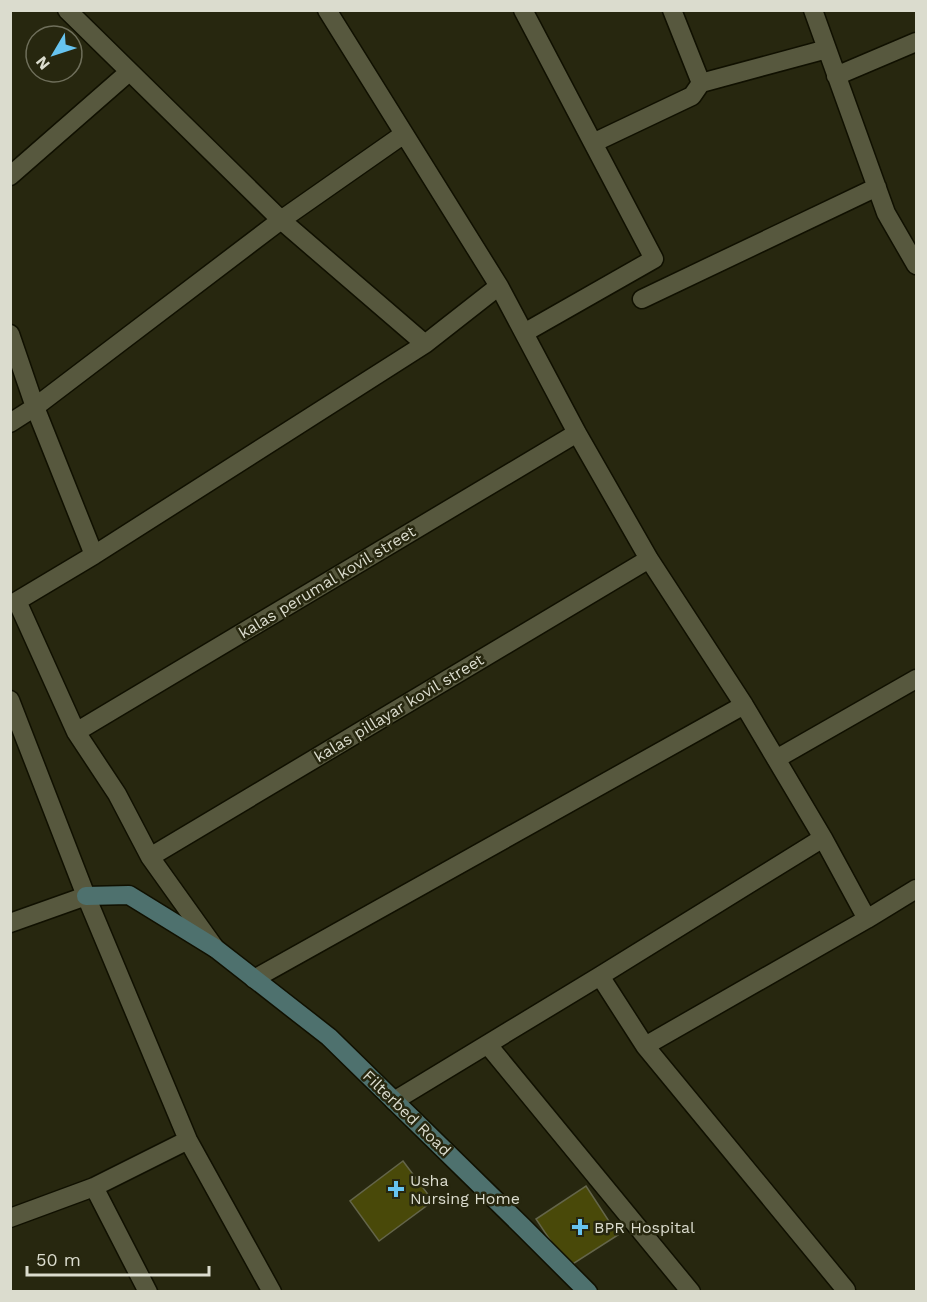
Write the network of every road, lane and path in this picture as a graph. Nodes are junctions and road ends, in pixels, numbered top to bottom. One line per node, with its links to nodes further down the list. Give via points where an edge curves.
1 (67, 10): 8 (street)
2 (327, 10): 11 (street)
3 (523, 10): 12 (street)
4 (672, 10): 10 (street)
5 (813, 10): 7 (street)
6 (916, 42): 9 (street)
7 (827, 49): 9 (street); 10 (street)
8 (129, 72): 13 (street); 15 (street)
9 (836, 76): 14 (street)
10 (701, 83): 12 (street, via 692,96)
11 (404, 134): 15 (street); 17 (street)
12 (593, 143): 19 (street, via 654,259)
13 (10, 176)
14 (877, 187): 16 (street, via 886,213); 18 (street)
15 (281, 220): 21 (street); 22 (street)
16 (916, 266)
17 (499, 286): 19 (street); 21 (street)
18 (642, 299)
19 (524, 333): 24 (street)
20 (10, 334): 22 (street)
21 (425, 344): 25 (street)
22 (35, 407): 23 (street); 25 (street)
23 (10, 423)
24 (577, 433): 26 (street); 30 (street, kalas perumal kovil street)
25 (94, 555): 30 (street, via 17,601)
26 (649, 559): 29 (street); 33 (street, kalas pillayar kovil street)
27 (916, 679): 31 (street)
28 (10, 700): 35 (street)
29 (744, 705): 31 (street); 40 (street)
30 (76, 732): 33 (street, via 117,794)
31 (776, 759): 32 (street)
32 (823, 838): 36 (street); 39 (street)
33 (150, 856): 38 (street)
34 (916, 889): 36 (street)
35 (86, 896): 37 (street); 38 (main road, Filterbed Road, via 129,895); 44 (street)
36 (867, 919): 42 (street)
37 (10, 923)
38 (215, 948): 40 (main road, Filterbed Road)
39 (600, 976): 41 (street); 42 (street)
40 (254, 979): 43 (main road, Filterbed Road, via 329,1037)
41 (488, 1045): 43 (street); 50 (street)
42 (645, 1046): 51 (street)
43 (394, 1101): 49 (main road, Filterbed Road)
44 (188, 1140): 45 (street); 48 (street)
45 (94, 1187): 46 (street); 47 (street)
46 (10, 1218)
47 (148, 1292)
48 (272, 1292)
49 (588, 1292)
50 (691, 1292)
51 (844, 1292)

